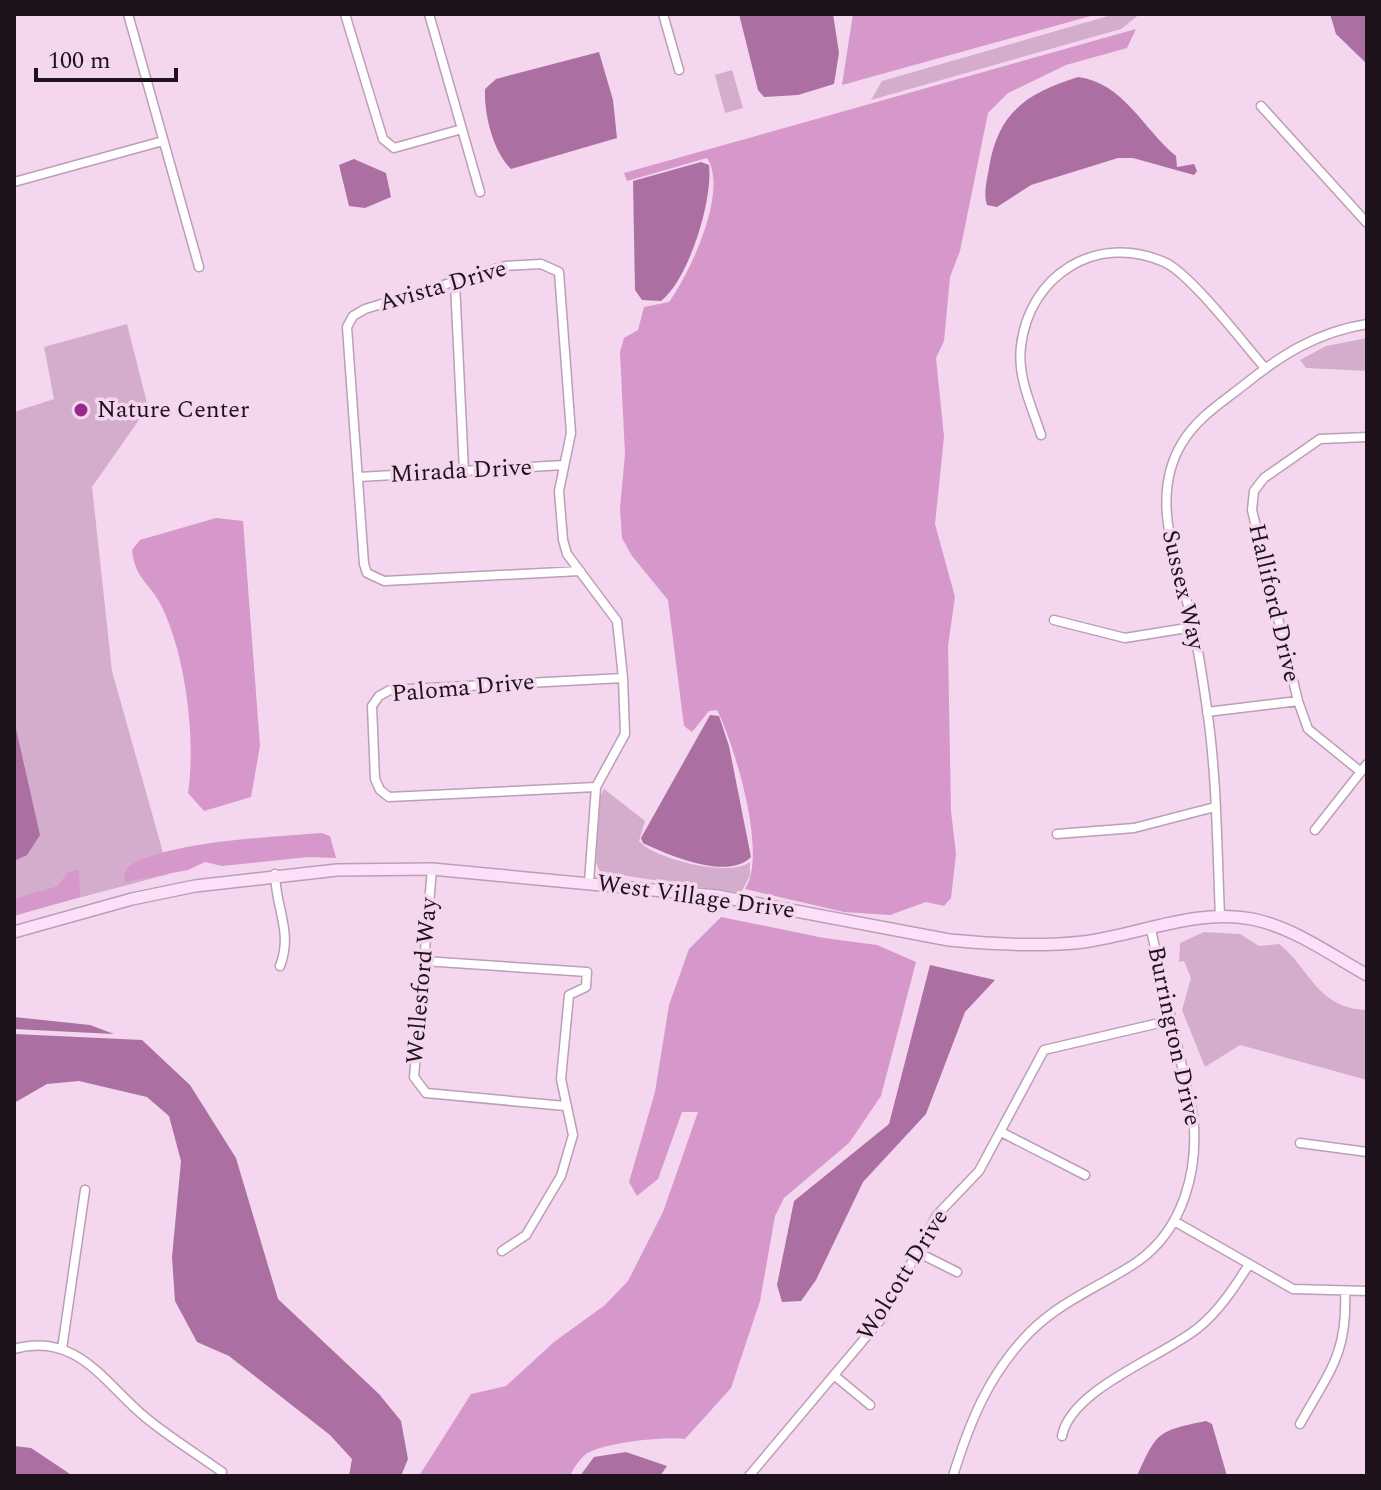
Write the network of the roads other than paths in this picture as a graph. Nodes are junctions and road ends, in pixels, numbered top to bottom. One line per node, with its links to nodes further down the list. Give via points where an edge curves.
1 (128, 14): 8 (street)
2 (345, 14): 7 (street, via 380,133 388,144 403,147)
3 (429, 14): 7 (street)
4 (663, 14): 5 (street)
5 (679, 70)
6 (1261, 106): 11 (street)
7 (462, 129): 10 (street)
8 (163, 141): 9 (street); 12 (street)
9 (14, 182)
10 (480, 192)
11 (1367, 223)
12 (199, 267)
13 (455, 283): 18 (street, Avista Drive, via 505,266 541,264 559,272 571,433); 19 (street); 20 (street, Avista Drive, via 365,309 347,327)
14 (1367, 324): 15 (street, Sussex Way, via 1335,329)
15 (1265, 368): 16 (street, via 1165,262 1108,251 1058,272 1027,317 1021,349 1023,382); 23 (street, Sussex Way, via 1198,421 1170,472 1167,525)
16 (1041, 435)
17 (1367, 437): 25 (street, Halliford Drive, via 1320,439 1264,478 1254,491 1252,510)
18 (564, 465): 19 (street, Mirada Drive); 21 (street, Avista Drive, via 559,491 563,540)
19 (464, 471): 20 (street, Mirada Drive)
20 (359, 477): 21 (street, Avista Drive, via 364,564 367,573 384,581)
21 (580, 571): 24 (street, Avista Drive, via 617,621)
22 (1054, 620): 23 (street, via 1125,638)
23 (1193, 627): 26 (street, Sussex Way)
24 (623, 678): 28 (street, Avista Drive, via 625,734); 28 (street, Paloma Drive, via 390,690 372,706 375,779 389,797)
25 (1298, 701): 26 (street); 27 (street, Halliford Drive, via 1308,729)
26 (1207, 712): 29 (street, Sussex Way)
27 (1364, 768): 30 (street)
28 (596, 787): 34 (street, Avista Drive)
29 (1215, 807): 31 (street, via 1134,828); 35 (street, Sussex Way)
30 (1315, 830)
31 (1057, 834)
32 (432, 869): 33 (street, West Village Drive); 34 (street, West Village Drive); 38 (street, Wellesford Way)
33 (275, 874): 37 (street, West Village Drive, via 132,899); 39 (street, via 288,944)
34 (589, 882): 36 (street, West Village Drive, via 717,896 972,942 1082,942)
35 (1220, 916): 36 (street, West Village Drive); 40 (street, West Village Drive, via 1281,928)
36 (1151, 930): 41 (street, Burrington Drive)
37 (14, 932)
38 (424, 961): 42 (street, Wellesford Way, via 414,1077 418,1086 426,1093); 42 (street, via 587,972 586,987 569,995 566,1008 561,1079)
39 (280, 966)
40 (1367, 975)
41 (1172, 1020): 43 (street, Wolcott Drive, via 1044,1050); 48 (street, Burrington Drive, via 1196,1142 1190,1184)
42 (565, 1106): 49 (street, via 573,1135 561,1176 526,1235)
43 (1001, 1132): 46 (street); 50 (street, Wolcott Drive, via 979,1171 937,1215)
44 (1300, 1143): 45 (street)
45 (1367, 1152)
46 (1085, 1175)
47 (85, 1190): 56 (street)
48 (1174, 1221): 51 (street); 63 (street, Burrington Drive, via 1138,1261 1072,1299 1031,1331 998,1370 972,1416)
49 (502, 1251)
50 (917, 1252): 52 (street); 57 (street, Wolcott Drive, via 882,1318)
51 (1248, 1266): 53 (street, via 1293,1289); 60 (street, via 1227,1299 1200,1326 1104,1385 1065,1421)
52 (957, 1272)
53 (1345, 1291): 54 (street); 59 (street, via 1342,1348)
54 (1367, 1291)
55 (14, 1349): 56 (street)
56 (62, 1349): 61 (street, via 93,1364 144,1416)
57 (835, 1376): 58 (street); 62 (street, Wolcott Drive)
58 (870, 1405)
59 (1300, 1424)
60 (1062, 1436)
61 (222, 1472)
62 (749, 1476)
63 (953, 1476)

